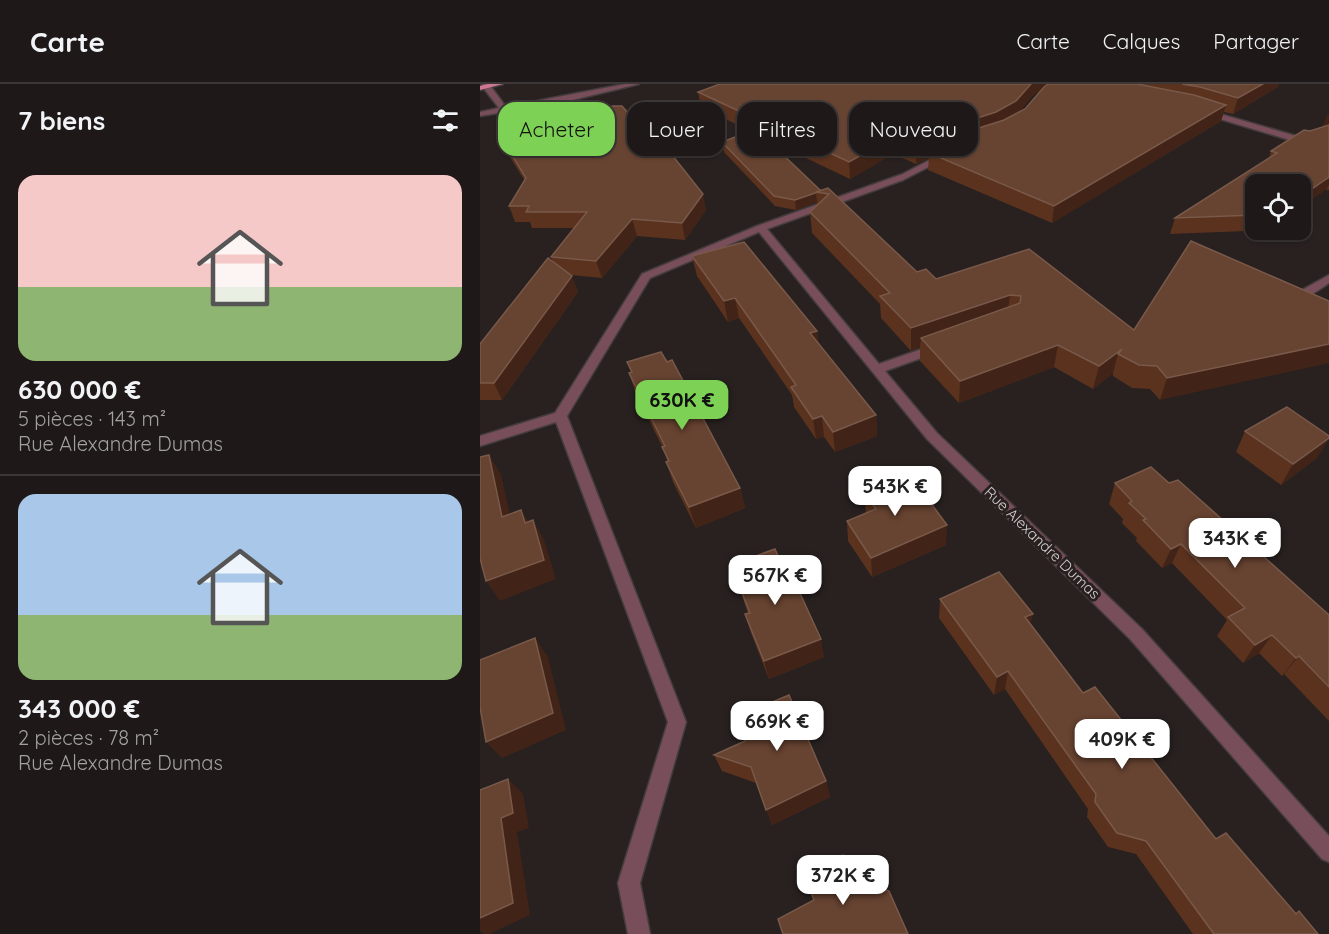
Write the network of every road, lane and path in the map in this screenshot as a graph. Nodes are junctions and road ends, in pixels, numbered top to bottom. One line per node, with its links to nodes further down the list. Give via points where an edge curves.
1 (499, 84): 3 (main road)
2 (634, 84): 4 (street)
3 (483, 87): 5 (street)
4 (548, 102)
5 (498, 103)
6 (1192, 107): 9 (street, via 1302,141)
7 (498, 112): 8 (street)
8 (480, 114)
9 (1329, 132)
10 (943, 156): 11 (street, via 900,178)
11 (761, 228): 15 (street, Rue Alexandre Dumas); 16 (street, via 646,276)
12 (1329, 278): 13 (street, via 1304,295)
13 (1282, 286)
14 (956, 341): 15 (street)
15 (877, 369): 18 (street, Rue Alexandre Dumas, via 932,436 1136,634)
16 (560, 416): 17 (street); 19 (street, via 677,722 629,883)
17 (480, 441)
18 (1329, 852)
19 (639, 934)

